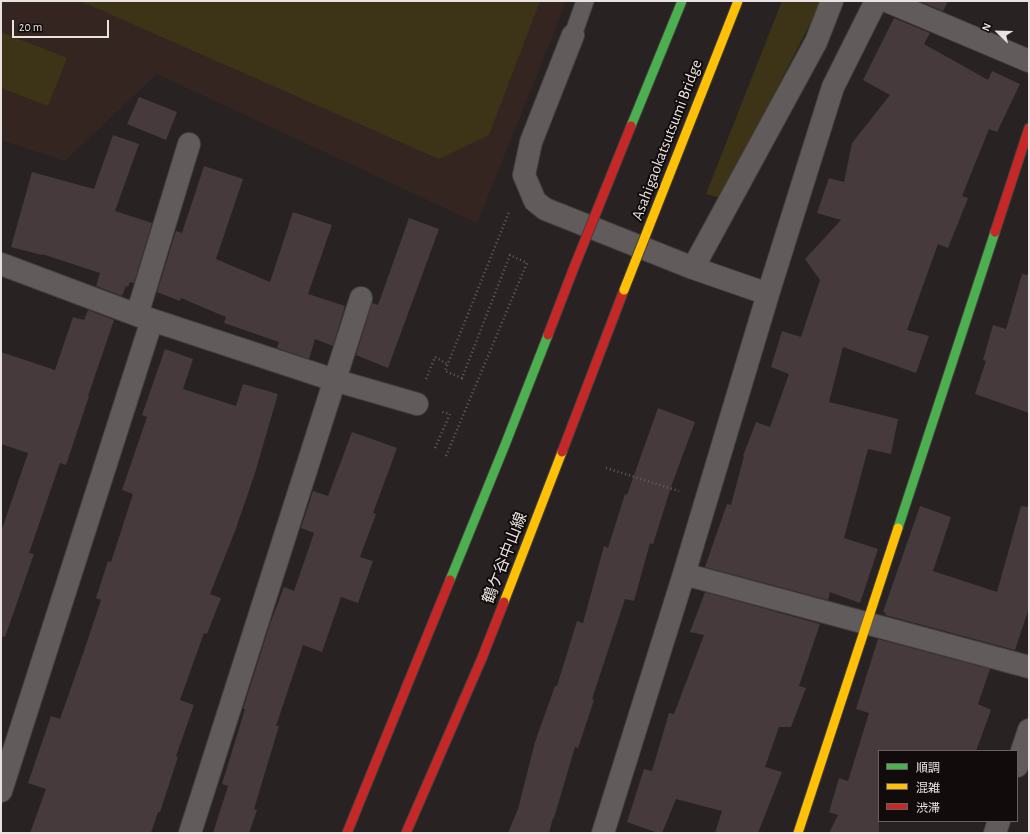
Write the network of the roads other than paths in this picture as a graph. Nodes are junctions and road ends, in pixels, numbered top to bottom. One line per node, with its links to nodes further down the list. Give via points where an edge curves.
1 (585, 1): 7 (lane)
2 (682, 1): 27 (street, bridge)
3 (738, 1): 13 (street, Asahigaokatsutsumi Bridge, bridge)
4 (832, 1): 12 (street, via 816,42)
5 (876, 1): 14 (street, via 833,87)
6 (887, 1): 8 (street)
7 (573, 35): 12 (street, via 531,142 524,175 535,201 546,210)
8 (1029, 61)
9 (1029, 128): 20 (street)
10 (189, 144): 16 (street)
11 (1, 264): 16 (street)
12 (693, 268): 14 (street)
13 (624, 290): 28 (street, 鶴ケ谷中山線, via 482,658)
14 (768, 294): 19 (street)
15 (361, 298): 17 (street)
16 (145, 318): 17 (street); 24 (street)
17 (334, 380): 18 (street); 26 (street)
18 (420, 394)
19 (684, 574): 20 (street); 29 (street)
20 (867, 624): 21 (street); 30 (street)
21 (1029, 667)
22 (1029, 730): 23 (street)
23 (1018, 763)
24 (1, 791)
25 (999, 822): 31 (street)
26 (190, 833)
27 (347, 833)
28 (406, 833)
29 (603, 833)
30 (798, 833)
31 (995, 833)

